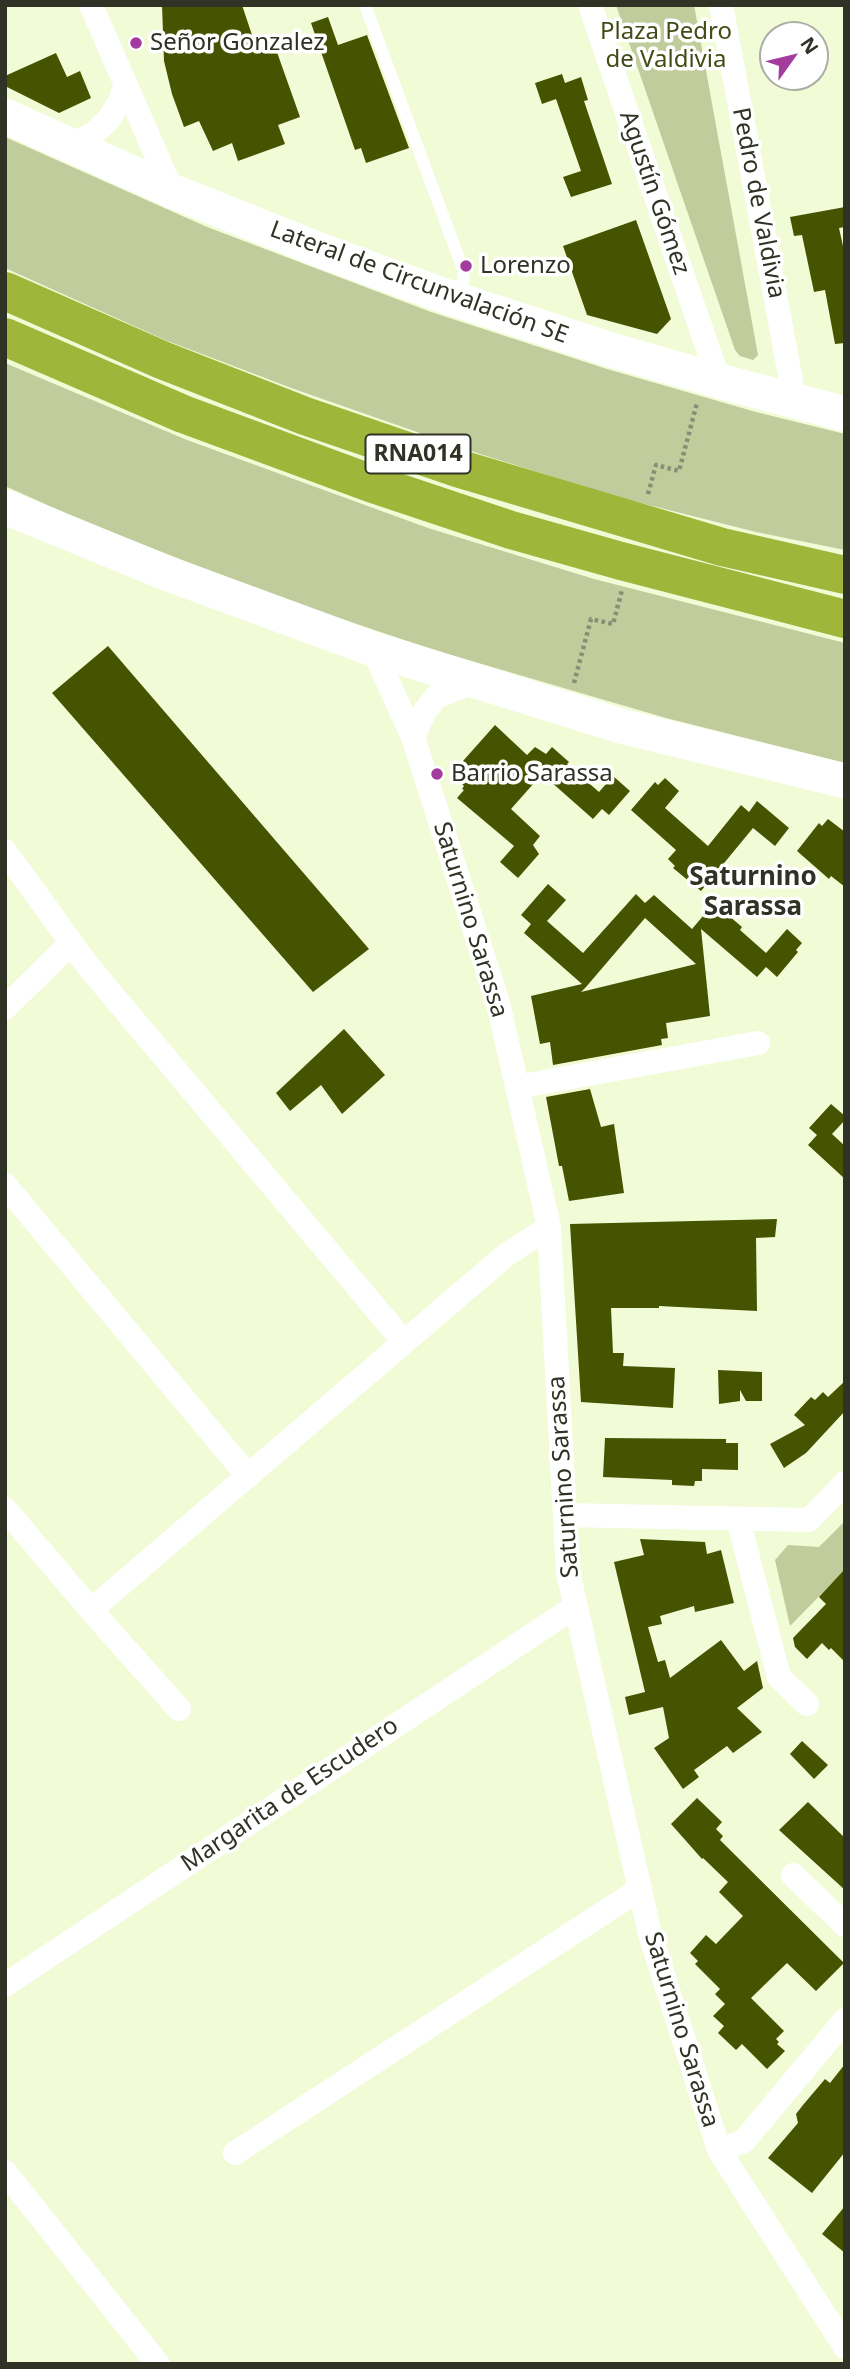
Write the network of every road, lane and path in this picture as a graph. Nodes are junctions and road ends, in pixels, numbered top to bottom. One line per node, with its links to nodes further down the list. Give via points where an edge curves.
1 (91, 5): 5 (street)
2 (365, 5): 10 (lane, via 464,272)
3 (590, 5): 12 (street, Agustín Gómez)
4 (721, 5): 13 (street, Pedro de Valdivia)
5 (126, 85): 7 (street, via 109,119); 8 (street)
6 (5, 116): 7 (street, Lateral de Circunvalación SE)
7 (70, 146): 8 (street, Lateral de Circunvalación SE)
8 (172, 191): 10 (street, Lateral de Circunvalación SE)
9 (5, 291): 16 (highway, RNA014, via 236,389 457,468 708,543)
10 (461, 302): 12 (street, Lateral de Circunvalación SE)
11 (5, 337): 17 (highway, RNA014, via 183,414 370,483 560,544)
12 (719, 381): 13 (street, Lateral de Circunvalación SE)
13 (795, 402): 14 (street, Lateral de Circunvalación SE)
14 (845, 414)
15 (5, 507): 18 (street, via 166,573)
16 (845, 575)
17 (845, 619)
18 (373, 649): 19 (street); 20 (street, Saturnino Sarassa)
19 (476, 681): 20 (street, via 436,697); 21 (street, via 621,726)
20 (413, 737): 26 (street, Saturnino Sarassa, via 498,1003)
21 (845, 781)
22 (5, 851): 23 (street)
23 (71, 943): 24 (street); 29 (street)
24 (5, 1008)
25 (758, 1043): 26 (street)
26 (517, 1087): 28 (street, Saturnino Sarassa)
27 (5, 1185): 30 (street)
28 (549, 1227): 29 (street, via 506,1255); 33 (street, Saturnino Sarassa)
29 (404, 1342): 30 (street)
30 (248, 1476): 36 (street)
31 (845, 1483): 34 (street, via 809,1521)
32 (5, 1509): 36 (street)
33 (565, 1515): 34 (street); 35 (street, Saturnino Sarassa, via 568,1572)
34 (738, 1519): 37 (street, via 779,1677)
35 (576, 1606): 40 (street, Saturnino Sarassa); 42 (street, Margarita de Escudero)
36 (91, 1610): 38 (street)
37 (807, 1704)
38 (179, 1709)
39 (793, 1875): 41 (street)
40 (640, 1889): 44 (street, Saturnino Sarassa); 45 (street)
41 (845, 1925)
42 (5, 1985)
43 (845, 2020): 44 (street, via 744,2141)
44 (719, 2150): 47 (street, Saturnino Sarassa)
45 (235, 2153)
46 (5, 2172): 49 (street)
47 (836, 2315): 48 (street, Saturnino Sarassa)
48 (845, 2347)
49 (154, 2362)

